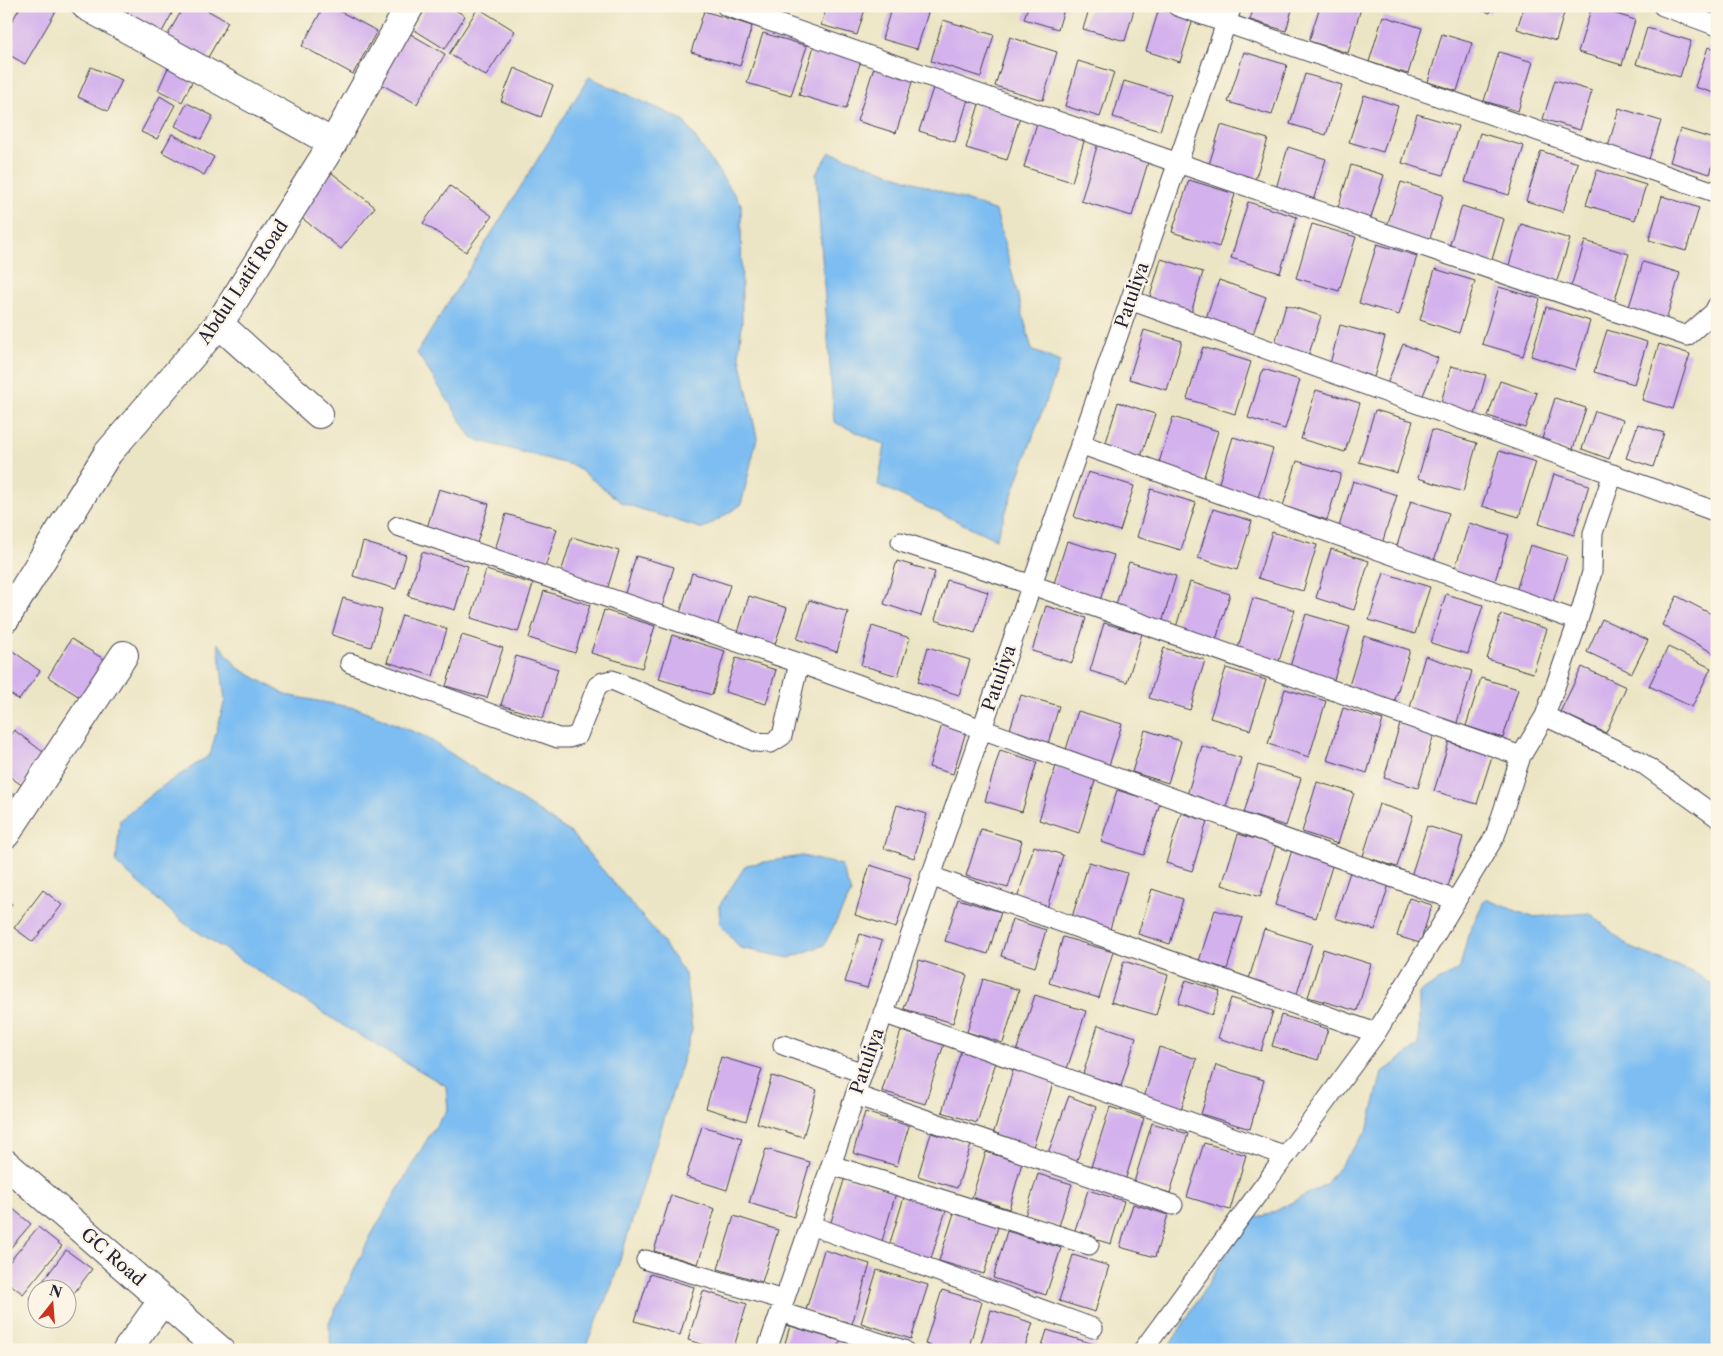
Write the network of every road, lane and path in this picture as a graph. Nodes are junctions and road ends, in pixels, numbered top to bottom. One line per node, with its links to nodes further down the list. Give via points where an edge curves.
1 (86, 6): 8 (street)
2 (410, 6): 8 (street, Abdul Latif Road)
3 (726, 6): 9 (lane)
4 (1177, 6): 6 (lane)
5 (1663, 6): 7 (lane)
6 (1229, 15): 9 (lane, Patuliya); 10 (lane)
7 (1717, 26)
8 (333, 143): 13 (street, Abdul Latif Road)
9 (1178, 163): 11 (lane, Patuliya); 12 (lane, via 1686,336)
10 (1717, 193)
11 (1130, 300): 15 (lane, Patuliya); 16 (lane)
12 (1717, 306)
13 (219, 324): 14 (street); 21 (street, Abdul Latif Road, via 108,453)
14 (319, 414)
15 (1080, 444): 20 (lane, Patuliya); 22 (lane)
16 (1613, 474): 17 (lane); 22 (lane, via 1593,533 1592,572)
17 (1717, 512)
18 (398, 526): 25 (lane)
19 (902, 542): 20 (lane)
20 (1032, 585): 27 (lane, Patuliya); 28 (lane)
21 (6, 618)
22 (1578, 621): 26 (lane)
23 (124, 655): 30 (street)
24 (350, 663): 25 (lane, via 558,738 578,735 597,686 612,680 756,742 772,743 782,736)
25 (799, 663): 27 (lane)
26 (1544, 716): 28 (lane); 29 (lane, via 1639,762)
27 (982, 728): 31 (lane, Patuliya); 32 (lane)
28 (1521, 756): 32 (lane, via 1495,836)
29 (1717, 817)
30 (6, 834)
31 (930, 876): 33 (lane, Patuliya); 34 (lane)
32 (1455, 900): 34 (lane)
33 (883, 1014): 36 (lane, Patuliya); 38 (lane)
34 (1376, 1033): 38 (lane)
35 (783, 1045): 36 (lane)
36 (863, 1073): 37 (lane, Patuliya)
37 (855, 1095): 39 (lane, Patuliya); 41 (lane)
38 (1286, 1156): 52 (lane)
39 (831, 1165): 42 (lane, Patuliya); 43 (lane)
40 (9, 1172): 45 (street, GC Road)
41 (1173, 1205)
42 (810, 1225): 46 (lane, Patuliya); 47 (lane)
43 (1089, 1245)
44 (646, 1260): 46 (lane)
45 (164, 1300): 48 (street); 49 (street, GC Road)
46 (782, 1306): 50 (lane, Patuliya); 51 (lane)
47 (1093, 1328)
48 (126, 1350)
49 (220, 1350)
50 (767, 1350)
51 (904, 1350)
52 (1143, 1350)

